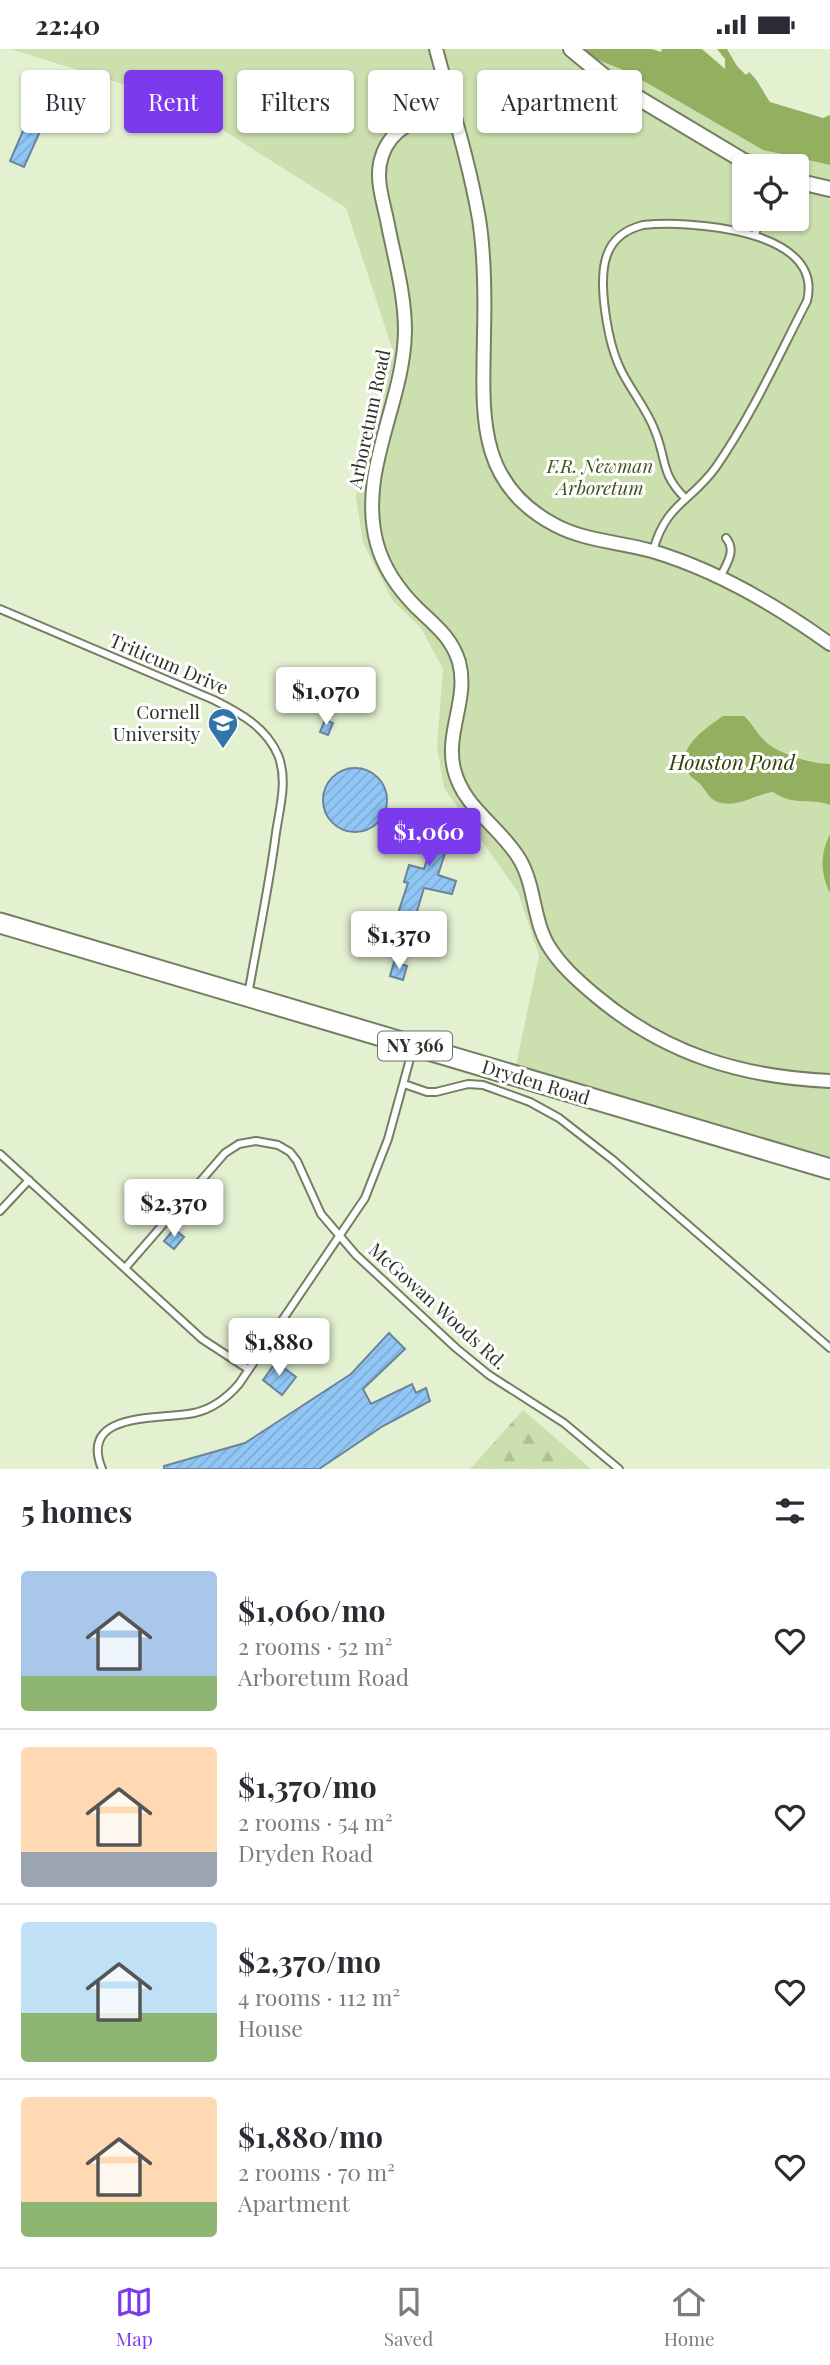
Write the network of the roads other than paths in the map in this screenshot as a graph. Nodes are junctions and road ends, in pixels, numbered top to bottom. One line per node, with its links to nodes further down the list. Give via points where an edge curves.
1 (436, 49): 3 (street)
2 (571, 49): 6 (street, via 610,82)
3 (442, 70)
4 (398, 133): 20 (street, Arboretum Road, via 387,145 379,180 402,291 405,335 371,506 377,543 388,570 454,647 462,680 452,731 457,778 471,804 511,845 523,865 541,932 553,953 612,1009 677,1048 713,1062 750,1073)
5 (458, 133): 13 (street, via 479,219 485,284 484,425 496,465 521,499 554,525)
6 (733, 154)
7 (809, 184): 8 (street)
8 (830, 189)
9 (756, 231): 10 (lane)
10 (755, 235): 11 (lane, via 800,263 808,277 807,301 731,442 706,479); 11 (lane, via 717,227 643,225 625,232 607,256 605,311 613,351 655,430 666,474)
11 (685, 498): 13 (lane, via 666,518)
12 (726, 538): 14 (lane, via 732,553)
13 (653, 551): 14 (street)
14 (720, 578): 16 (street)
15 (0, 609): 18 (lane, Triticum Drive, via 230,708 256,725 274,747 282,767 282,795)
16 (830, 644)
17 (0, 923): 18 (main road, Dryden Road / NY 366)
18 (247, 997): 19 (main road, Dryden Road / NY 366)
19 (414, 1046): 21 (lane); 23 (main road, Dryden Road / NY 366)
20 (830, 1081)
21 (404, 1084): 26 (lane, via 373,1182); 28 (lane, via 427,1092 483,1085 559,1118)
22 (0, 1154): 24 (lane)
23 (830, 1169)
24 (29, 1179): 25 (lane); 27 (lane)
25 (0, 1211)
26 (340, 1236): 27 (lane, McGowan Woods Rd., via 321,1214 290,1152 273,1143 250,1142 232,1148 205,1174); 29 (lane); 31 (lane, McGowan Woods Rd., via 456,1348 501,1384 564,1423)
27 (126, 1267): 29 (lane, via 202,1339)
28 (830, 1347)
29 (248, 1369): 30 (lane, via 229,1395 204,1410 113,1425 100,1441)
30 (102, 1469)
31 (619, 1469)

